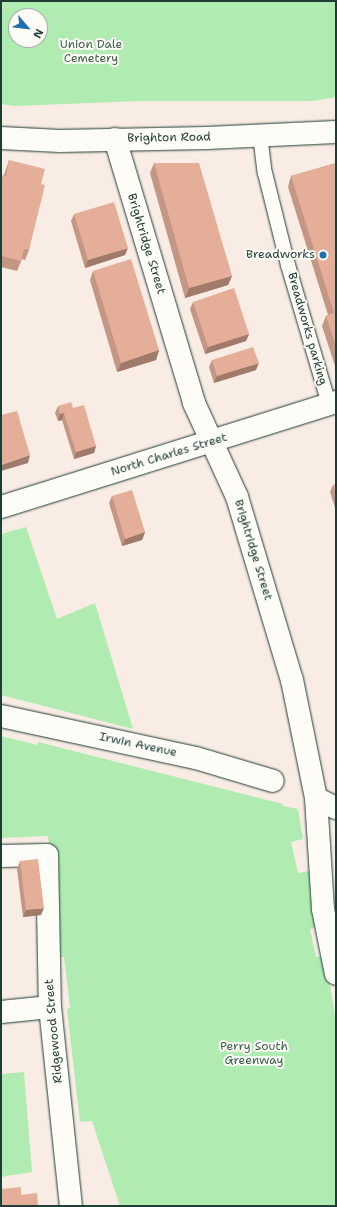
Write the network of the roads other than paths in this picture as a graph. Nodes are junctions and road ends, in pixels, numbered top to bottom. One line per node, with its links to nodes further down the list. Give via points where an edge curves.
1 (336, 132): 2 (street, Brighton Road)
2 (260, 135): 4 (street, Brighton Road); 5 (lane, Breadworks parking, via 265,173 286,257)
3 (1, 138): 4 (street, Brighton Road)
4 (114, 139): 6 (street, Brightridge Street, via 194,403)
5 (332, 403): 6 (street, North Charles Street)
6 (212, 442): 7 (street, North Charles Street); 10 (street, Brightridge Street, via 237,496 292,680)
7 (1, 507)
8 (1, 716): 9 (street, Irwin Avenue, via 196,758)
9 (273, 781)
10 (316, 798): 11 (street); 13 (street, Brightridge Street, via 323,909)
11 (336, 808)
12 (1, 856): 14 (street, Ridgewood Street, via 47,855)
13 (336, 974)
14 (50, 1007): 15 (street); 16 (street, Ridgewood Street)
15 (1, 1012)
16 (71, 1206)

